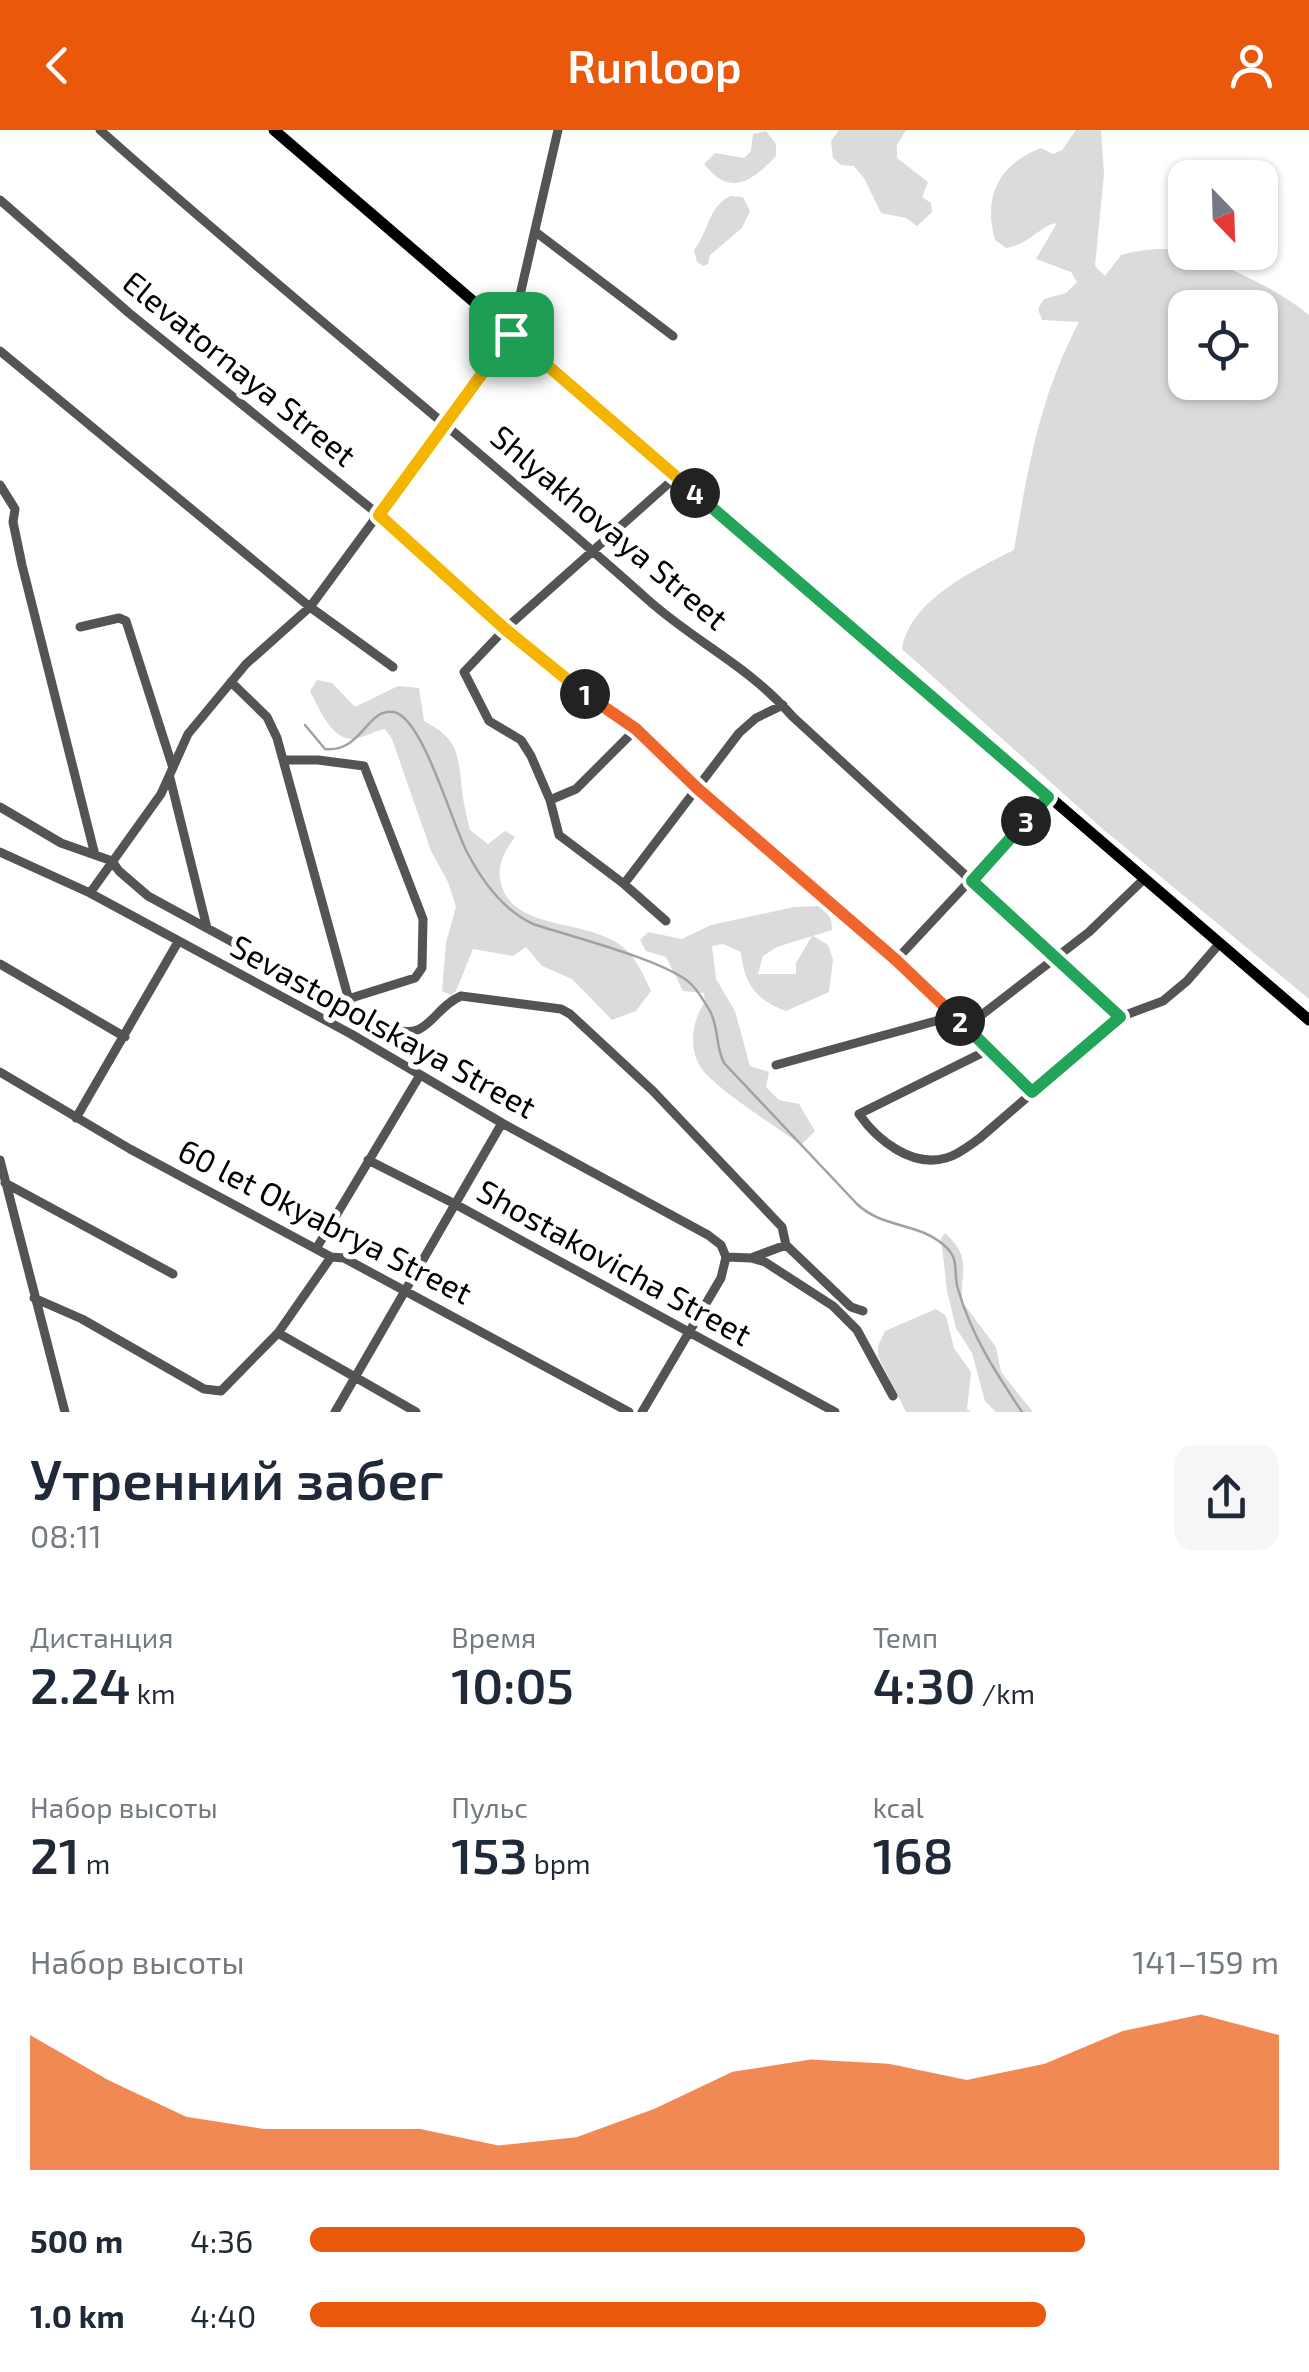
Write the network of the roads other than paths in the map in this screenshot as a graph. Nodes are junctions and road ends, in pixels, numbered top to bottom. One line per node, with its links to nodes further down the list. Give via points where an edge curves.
1 (100, 130): 9 (street, Shlyakhovaya Street)
2 (274, 130): 6 (main road)
3 (558, 130): 5 (street)
4 (0, 200): 12 (street, Elevatornaya Street)
5 (537, 232): 6 (street); 7 (street)
6 (511, 334): 9 (street); 10 (main road)
7 (673, 336)
8 (0, 352): 14 (street)
9 (446, 425): 12 (street); 13 (street, Shlyakhovaya Street)
10 (677, 476): 13 (street); 24 (main road)
11 (0, 485): 28 (street, via 15,509 22,565)
12 (379, 515): 14 (street); 16 (street, Elevatornaya Street)
13 (592, 550): 16 (street); 19 (street, Shlyakhovaya Street)
14 (310, 607): 17 (street); 18 (street)
15 (80, 627): 22 (street, via 126,621)
16 (505, 629): 20 (street, Elevatornaya Street); 25 (street, via 464,677 488,721 521,740)
17 (392, 668)
18 (231, 682): 21 (street, via 266,717); 22 (street, via 188,734)
19 (783, 705): 23 (street, via 740,732); 31 (street, Shlyakhovaya Street)
20 (636, 729): 23 (street, Elevatornaya Street); 25 (street, via 576,789)
21 (283, 760): 41 (street); 41 (street, via 364,766 423,919 422,968 414,978)
22 (171, 773): 29 (street); 35 (street)
23 (698, 789): 32 (street); 39 (street, Elevatornaya Street)
24 (1048, 797): 30 (main road); 31 (street)
25 (550, 800): 32 (street, via 562,839)
26 (0, 807): 28 (street)
27 (3, 852): 33 (street, Sevastopolskaya Street)
28 (94, 855): 29 (street)
29 (112, 860): 33 (street); 35 (street, via 148,896)
30 (1144, 879): 37 (main road); 38 (street)
31 (972, 881): 38 (street, Shlyakhovaya Street); 39 (street)
32 (624, 884): 34 (street)
33 (90, 894): 36 (street, Sevastopolskaya Street)
34 (666, 921)
35 (206, 928): 41 (street)
36 (178, 942): 46 (street); 50 (street, Sevastopolskaya Street)
37 (1220, 943): 43 (street, via 1163,1001); 44 (main road)
38 (1056, 959): 43 (street, Shlyakhovaya Street); 45 (street)
39 (896, 960): 42 (street, Elevatornaya Street)
40 (0, 964): 46 (street)
41 (349, 1003): 58 (street, via 412,1033 460,996 561,1009 678,1118 782,1228)
42 (954, 1016): 45 (street, Elevatornaya Street); 48 (street)
43 (1120, 1017): 51 (street)
44 (1309, 1020)
45 (966, 1027): 47 (street, Elevatornaya Street)
46 (125, 1036): 52 (street)
47 (990, 1049): 51 (street, Elevatornaya Street); 51 (street, via 859,1114 897,1150 945,1158 980,1138)
48 (776, 1065)
49 (0, 1072): 52 (street, 60 let Okyabrya Street)
50 (420, 1075): 53 (street, Sevastopolskaya Street); 55 (street)
51 (1032, 1092)
52 (76, 1118): 59 (street, 60 let Okyabrya Street)
53 (502, 1123): 57 (street); 61 (street, Sevastopolskaya Street, via 708,1235)
54 (0, 1160): 56 (street)
55 (368, 1160): 57 (street, Shostakovicha Street); 59 (street)
56 (5, 1183): 63 (street); 65 (street)
57 (455, 1204): 64 (street); 67 (street, Shostakovicha Street)
58 (786, 1246): 62 (street); 66 (street)
59 (316, 1249): 60 (street, 60 let Okyabrya Street)
60 (332, 1257): 64 (street, 60 let Okyabrya Street); 68 (street)
61 (726, 1257): 62 (street); 67 (street)
62 (752, 1258): 70 (street, via 845,1316)
63 (173, 1274)
64 (405, 1290): 69 (street); 74 (street, 60 let Okyabrya Street)
65 (34, 1298): 68 (street, via 204,1389 221,1390); 71 (street)
66 (863, 1311)
67 (690, 1332): 75 (street); 76 (street, Shostakovicha Street)
68 (278, 1333): 69 (street)
69 (355, 1378): 72 (street); 73 (street)
70 (893, 1396)
71 (64, 1412)
72 (335, 1412)
73 (416, 1412)
74 (629, 1412)
75 (642, 1412)
76 (834, 1412)

